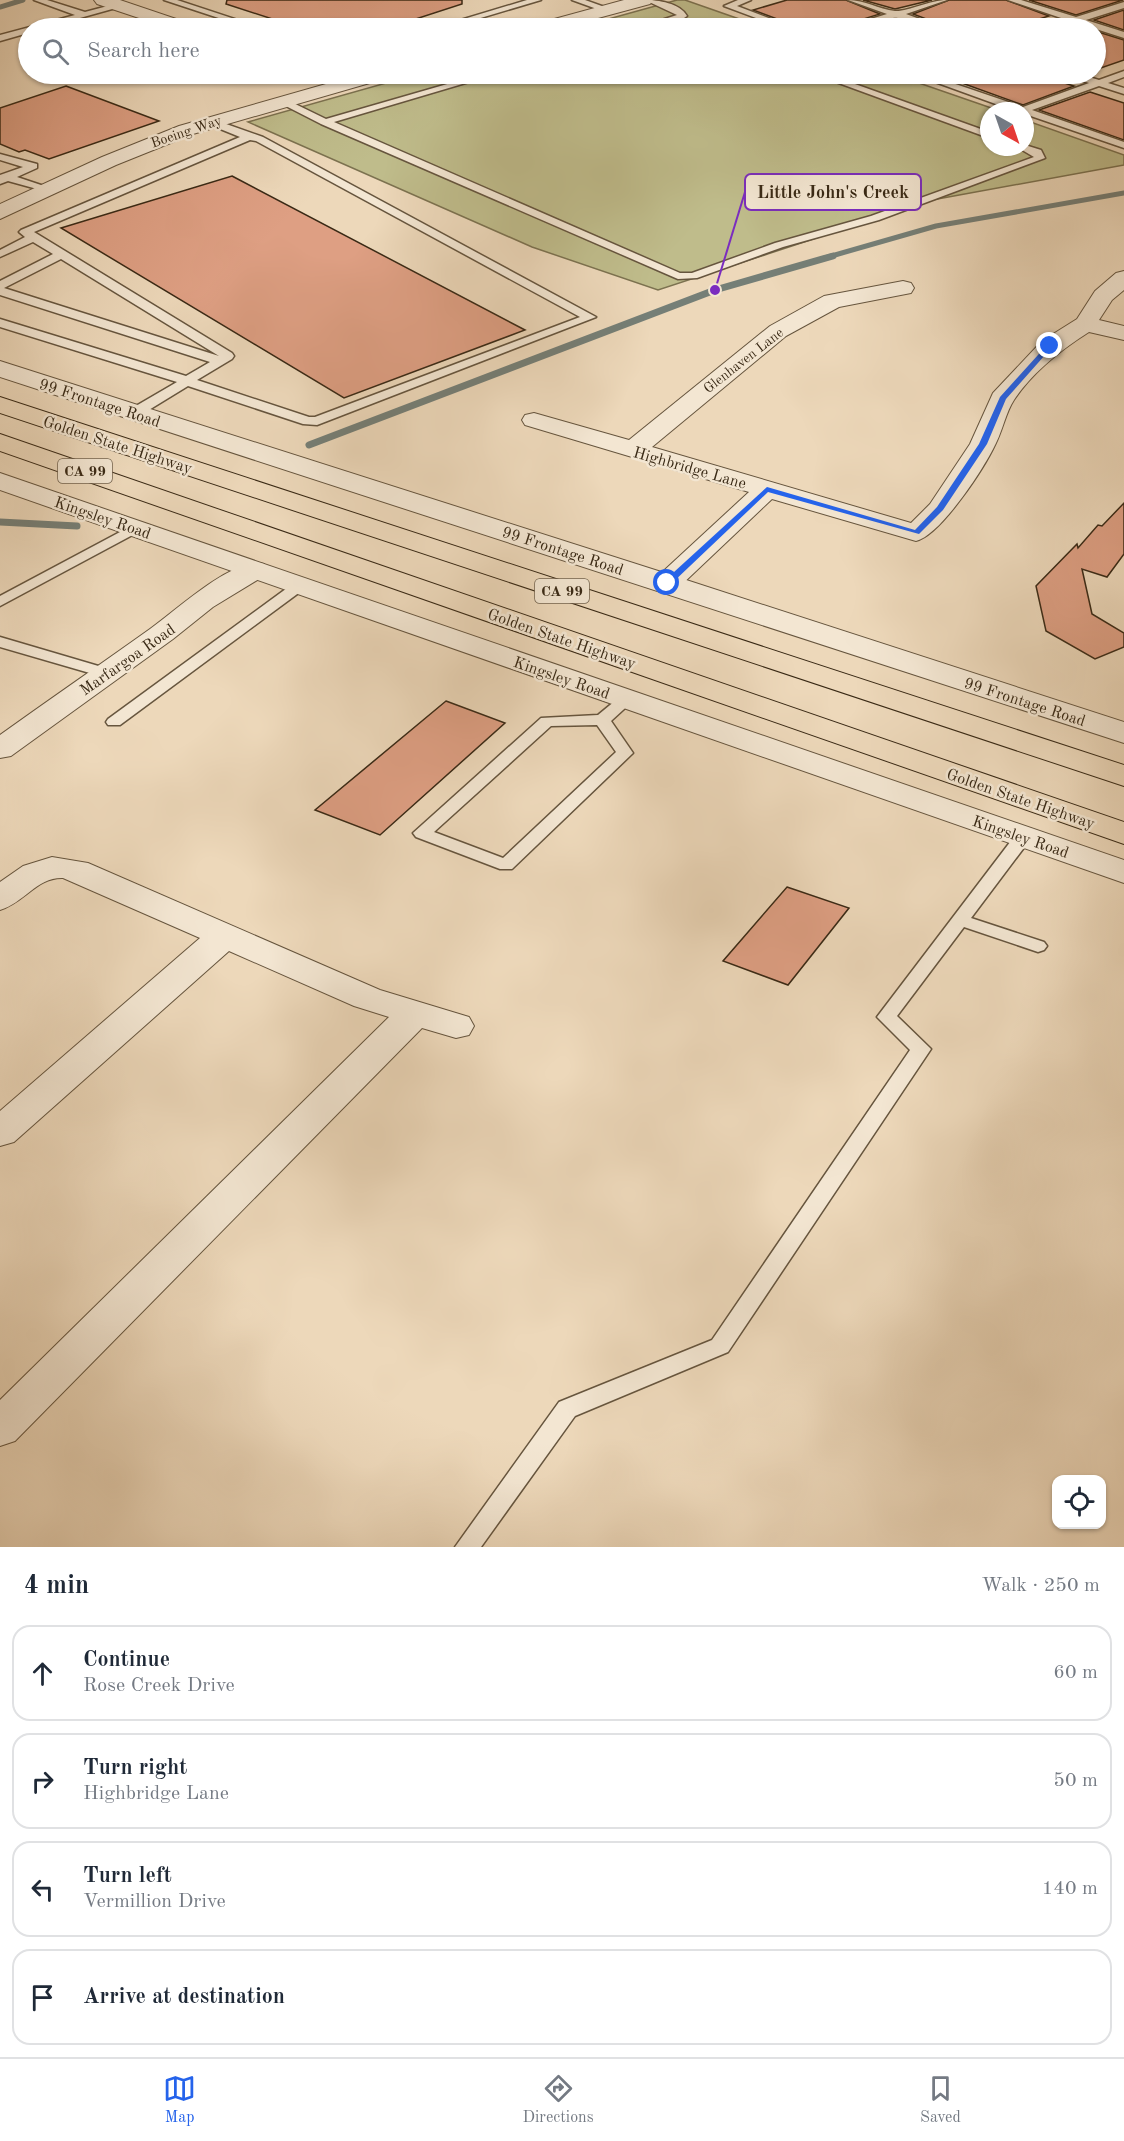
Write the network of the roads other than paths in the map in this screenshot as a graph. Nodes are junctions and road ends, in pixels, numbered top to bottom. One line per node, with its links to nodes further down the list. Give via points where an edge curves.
1 (38, 0): 15 (lane)
2 (168, 0): 18 (lane)
3 (537, 0): 19 (lane)
4 (576, 0): 13 (lane)
5 (644, 0): 13 (street)
6 (649, 0): 21 (lane, via 680,12)
7 (747, 0): 22 (lane, via 728,6)
8 (852, 0): 14 (lane)
9 (943, 0): 14 (lane)
10 (1012, 0): 25 (lane)
11 (111, 2): 15 (lane); 17 (street)
12 (1124, 5): 26 (lane)
13 (608, 10): 20 (street)
14 (896, 14): 23 (lane); 24 (lane)
15 (84, 15): 16 (lane)
16 (73, 18)
17 (157, 18)
18 (225, 18)
19 (474, 18)
20 (579, 18)
21 (679, 18)
22 (762, 18)
23 (883, 18)
24 (908, 18)
25 (1070, 18)
26 (1083, 18)
27 (1106, 29): 29 (lane)
28 (18, 33): 30 (lane)
29 (1124, 35)
30 (0, 38)
31 (1124, 74): 32 (lane)
32 (1106, 81)
33 (344, 84): 39 (street, Boeing Way)
34 (457, 84): 46 (lane)
35 (847, 84): 47 (lane)
36 (947, 84): 42 (lane)
37 (1097, 84): 43 (lane)
38 (1103, 84): 40 (lane)
39 (340, 85): 41 (street, Boeing Way)
40 (1124, 91)
41 (281, 102): 45 (street, Boeing Way); 46 (lane)
42 (998, 102)
43 (1034, 107)
44 (1034, 114): 49 (lane)
45 (212, 122): 48 (lane); 53 (street, Boeing Way, via 153,142)
46 (326, 122): 50 (lane, via 678,276 693,276 778,245 875,218 1040,158)
47 (980, 132)
48 (249, 137): 55 (lane, via 25,232); 67 (lane, via 590,317 317,421)
49 (1124, 145)
50 (1034, 151)
51 (0, 157): 52 (lane, via 33,166)
52 (2, 178): 53 (lane)
53 (48, 189): 54 (street, Boeing Way)
54 (0, 212)
55 (34, 237): 56 (lane); 57 (lane)
56 (0, 254)
57 (61, 254): 59 (lane); 65 (lane, via 228,356)
58 (1124, 278): 63 (street, via 1103,296)
59 (0, 286)
60 (903, 288): 72 (street, Glenhaven Lane, via 832,301 777,331)
61 (0, 291): 65 (lane)
62 (0, 323): 67 (lane)
63 (1085, 324): 64 (street); 74 (street, Highbridge Lane, via 1050,346 1002,398 983,444 940,508 916,533)
64 (1124, 333)
65 (220, 361): 67 (lane)
66 (0, 369): 69 (street, 99 Frontage Road)
67 (187, 381): 69 (lane)
68 (0, 405): 87 (highway, Golden State Highway / CA 99)
69 (134, 413): 77 (street, 99 Frontage Road)
70 (534, 420): 72 (street, Highbridge Lane)
71 (0, 442): 88 (highway, Golden State Highway / CA 99)
72 (633, 450): 74 (street, Highbridge Lane)
73 (0, 482): 75 (street, Kingsley Road)
74 (767, 489): 77 (street)
75 (135, 528): 76 (street, Kingsley Road); 79 (lane)
76 (254, 570): 78 (street, Kingsley Road); 81 (street, Marfargoa Road, via 203,601)
77 (667, 583): 85 (street, 99 Frontage Road)
78 (300, 586): 82 (street, Kingsley Road); 84 (lane)
79 (0, 602)
80 (0, 642): 81 (lane)
81 (107, 673): 86 (street, Marfargoa Road)
82 (627, 699): 83 (lane); 89 (street, Kingsley Road)
83 (602, 720): 83 (lane, via 547,721 422,833 506,865 625,753)
84 (114, 722)
85 (1124, 733)
86 (0, 749)
87 (1124, 776)
88 (1124, 834)
89 (1023, 837): 90 (street, Kingsley Road); 92 (lane)
90 (1124, 872)
91 (0, 899): 93 (street, via 44,867 59,865)
92 (960, 920): 94 (lane); 99 (lane, via 886,1017 921,1049 720,1347 567,1409)
93 (224, 936): 95 (street, via 367,998); 97 (street)
94 (1038, 946)
95 (414, 1014): 96 (street); 98 (street)
96 (456, 1026)
97 (0, 1132)
98 (0, 1428)
99 (467, 1547)

